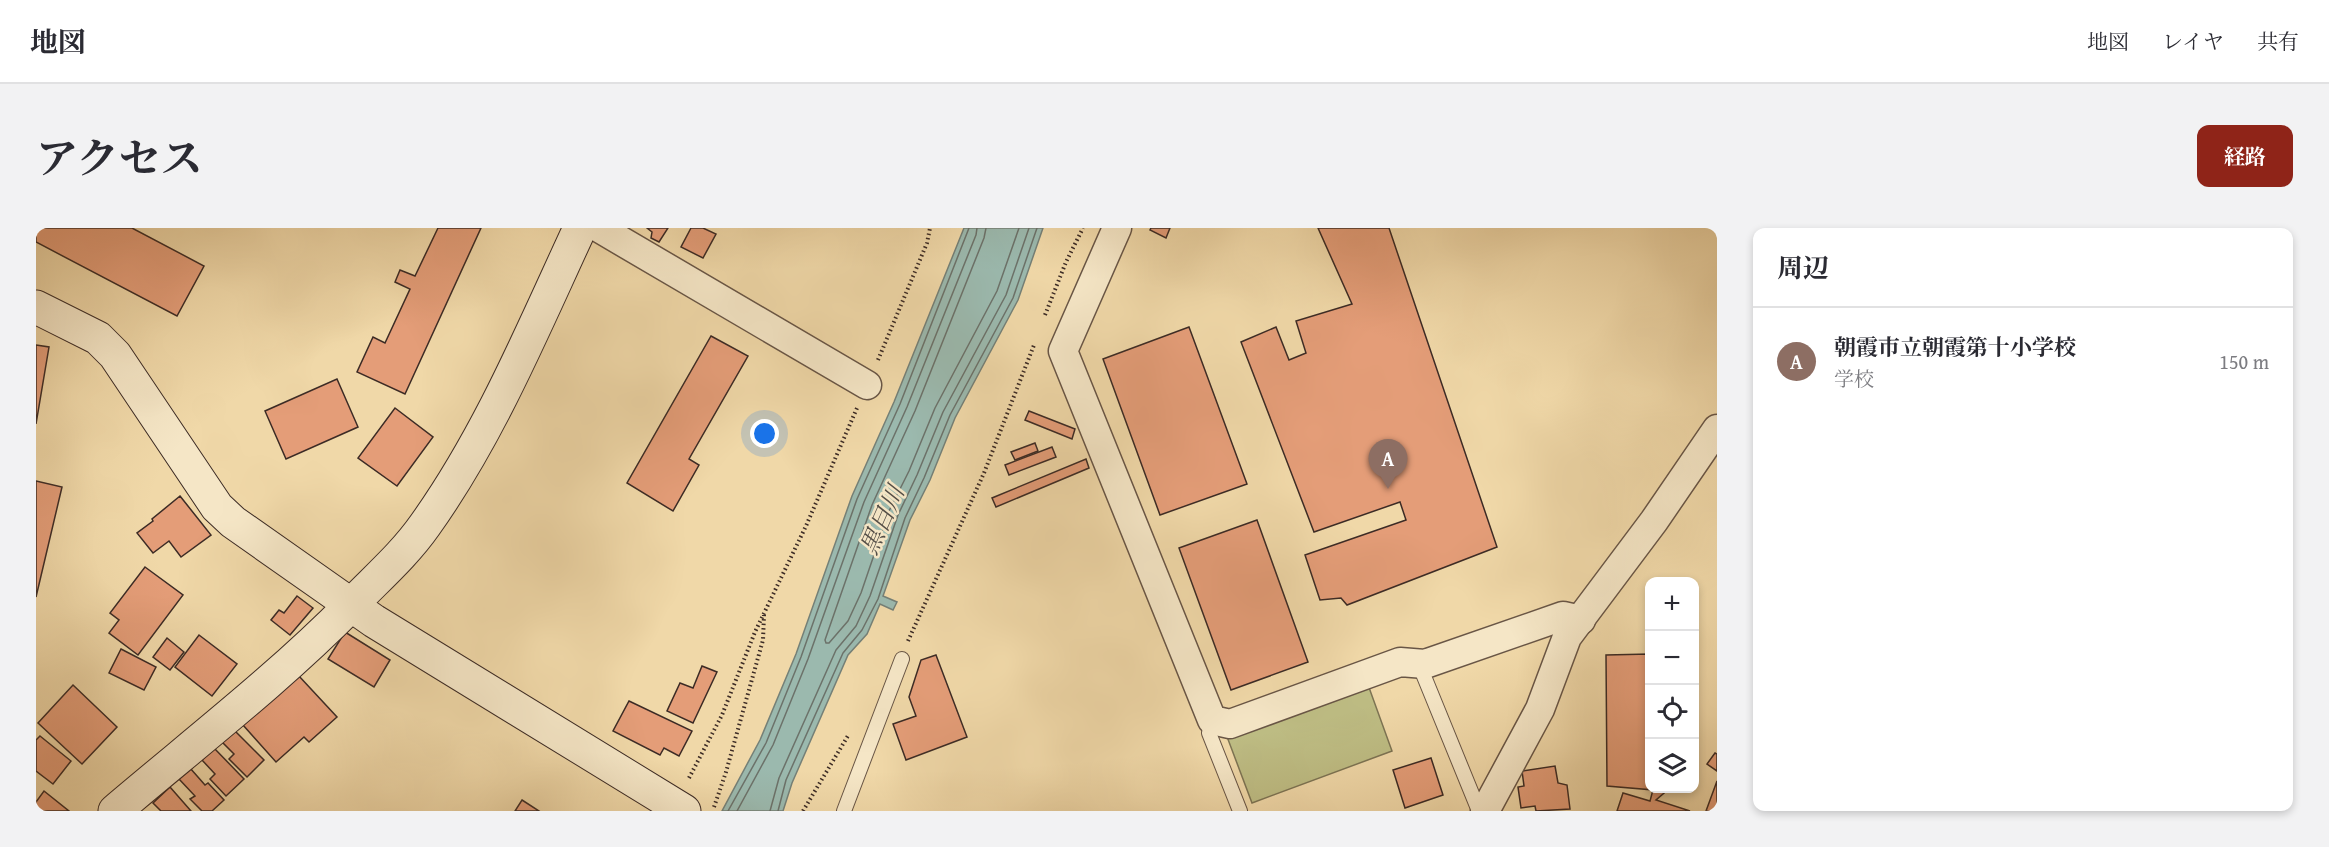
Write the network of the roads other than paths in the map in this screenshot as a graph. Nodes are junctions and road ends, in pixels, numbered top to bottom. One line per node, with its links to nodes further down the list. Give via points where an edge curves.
1 (580, 228): 7 (street, via 498,404 457,478 397,560)
2 (599, 228): 5 (street)
3 (1117, 228): 11 (street, via 1063,351)
4 (36, 308): 7 (street, via 98,338 115,355 217,507)
5 (867, 385)
6 (1717, 429): 8 (street)
7 (350, 606): 12 (street); 13 (street, via 320,637)
8 (1581, 620): 10 (street, via 1563,616); 17 (street, via 1568,637 1540,709)
9 (902, 659): 14 (lane)
10 (1419, 663): 11 (street, via 1400,662 1230,724); 16 (lane)
11 (1212, 720): 15 (lane, via 1209,733)
12 (676, 809)
13 (116, 811)
14 (844, 811)
15 (1240, 811)
16 (1479, 811)
17 (1485, 811)

